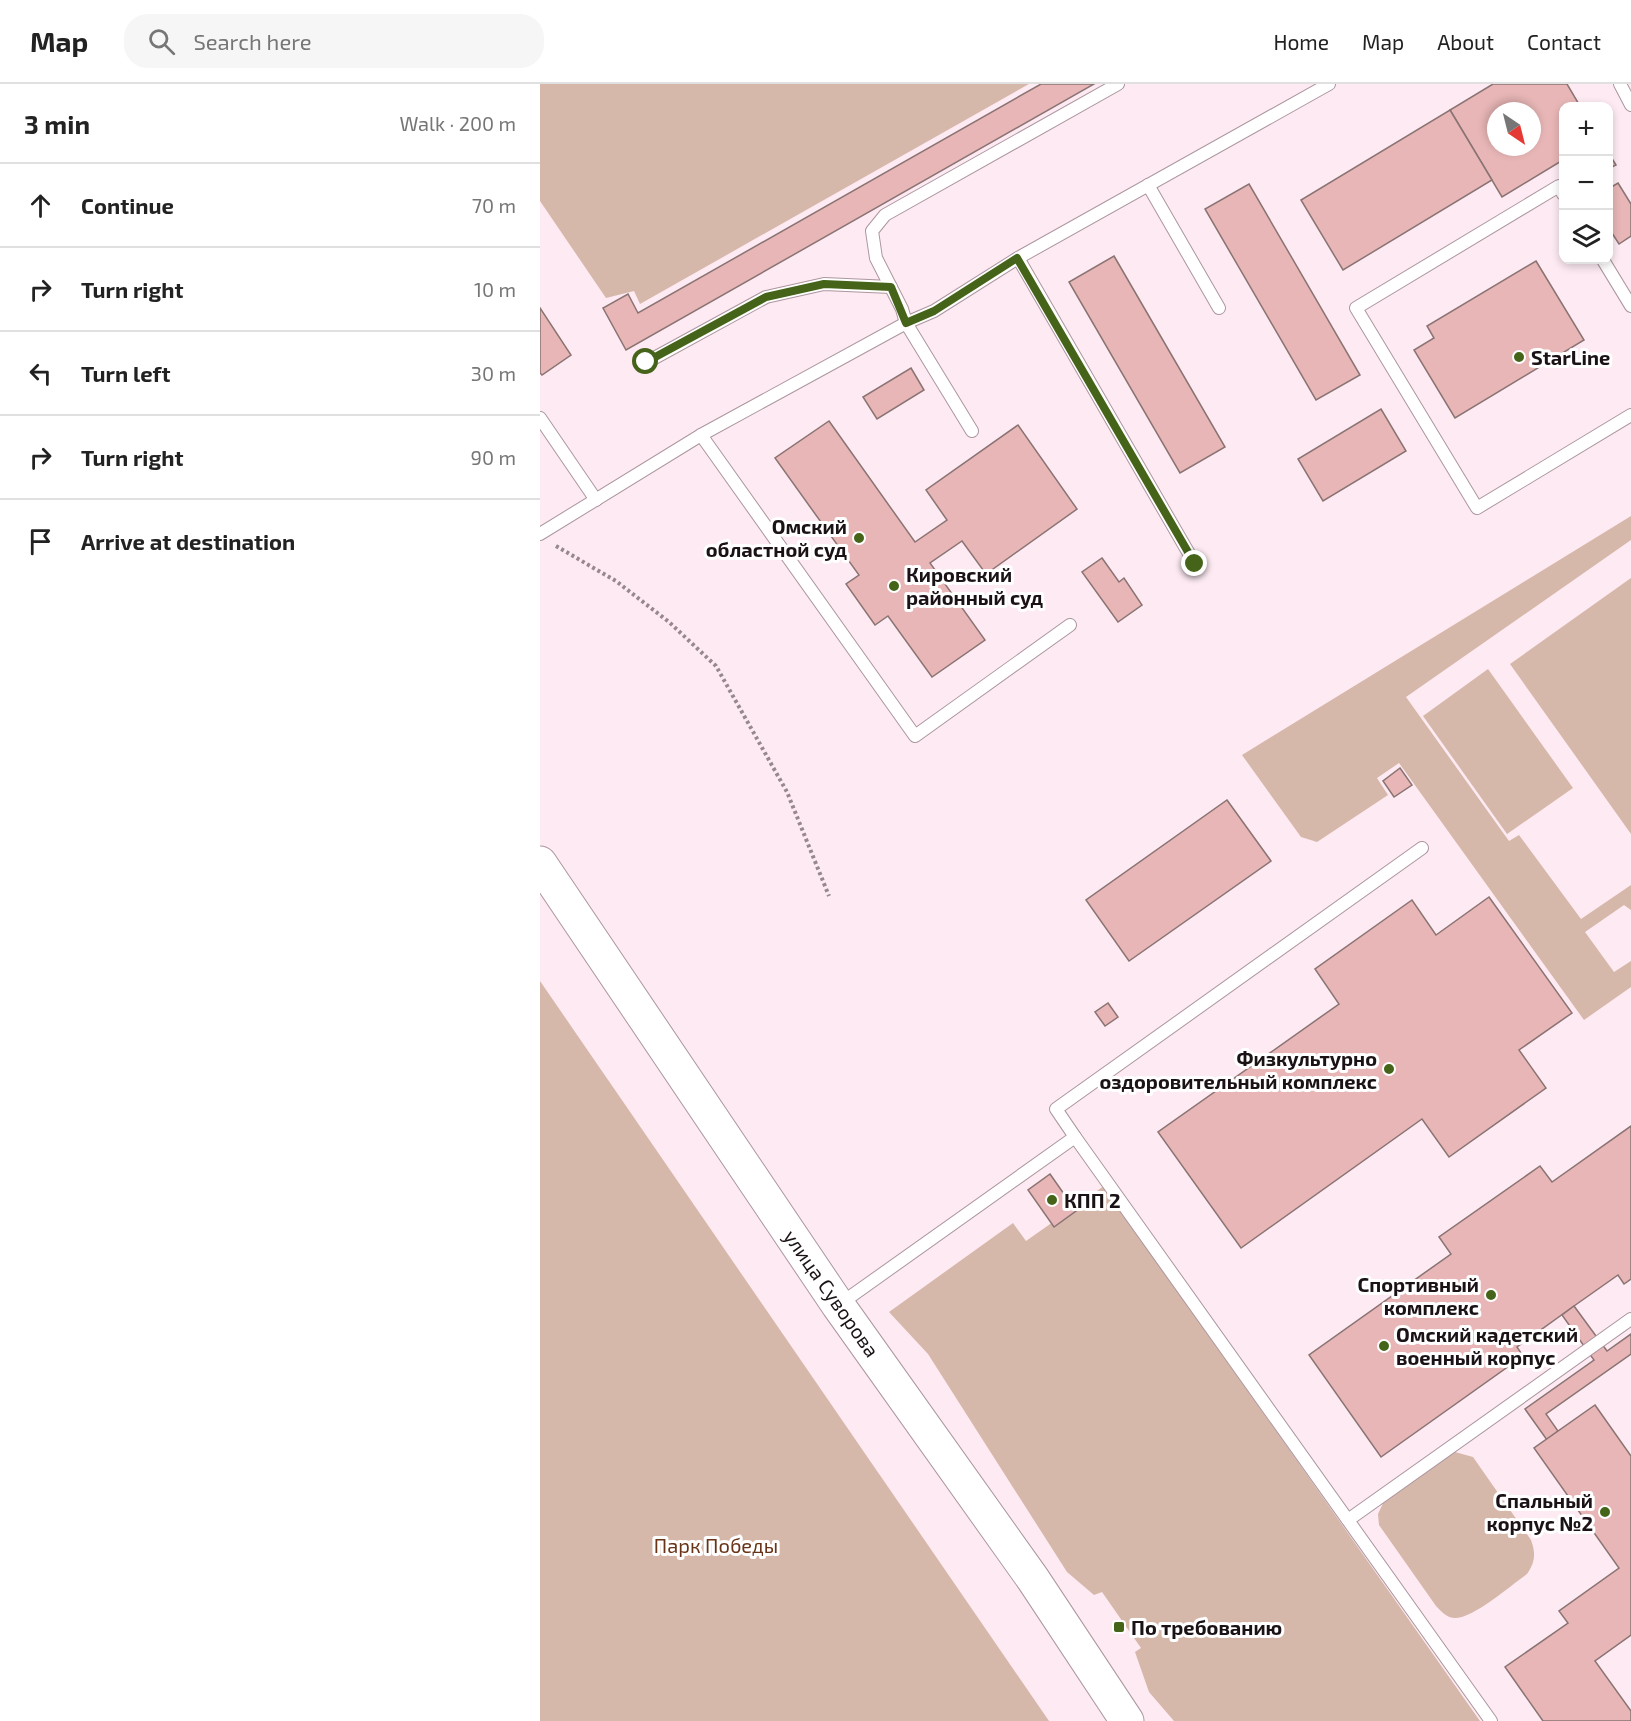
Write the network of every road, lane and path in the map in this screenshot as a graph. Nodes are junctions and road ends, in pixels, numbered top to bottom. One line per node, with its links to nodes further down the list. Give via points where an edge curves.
1 (1118, 84): 9 (lane, via 885,215 873,231 876,258)
2 (1329, 84): 5 (lane)
3 (1620, 84): 4 (lane)
4 (1631, 105)
5 (1148, 186): 7 (lane); 11 (lane)
6 (1559, 188): 14 (lane, via 1356,308 1477,508)
7 (1017, 258): 12 (lane, via 934,311); 20 (lane)
8 (1605, 264): 10 (lane)
9 (891, 287): 12 (lane); 13 (lane, via 824,284 766,297)
10 (1631, 306)
11 (1219, 308)
12 (906, 323): 16 (lane); 17 (lane)
13 (646, 362)
14 (1631, 415)
15 (540, 418): 18 (lane)
16 (972, 431)
17 (701, 435): 18 (lane); 21 (lane, via 915,736)
18 (596, 500): 19 (lane)
19 (545, 538): 24 (path, via 616,581 669,622 716,666 787,792)
20 (1195, 564)
21 (1070, 625)
22 (1422, 848): 25 (lane, via 1056,1109)
23 (540, 863): 26 (main road, улица Суворова)
24 (829, 896)
25 (1075, 1137): 26 (lane); 28 (lane)
26 (838, 1305): 29 (main road, улица Суворова, via 1033,1579)
27 (1631, 1319): 28 (lane)
28 (1348, 1520): 30 (lane)
29 (1127, 1721)
30 (1491, 1721)

